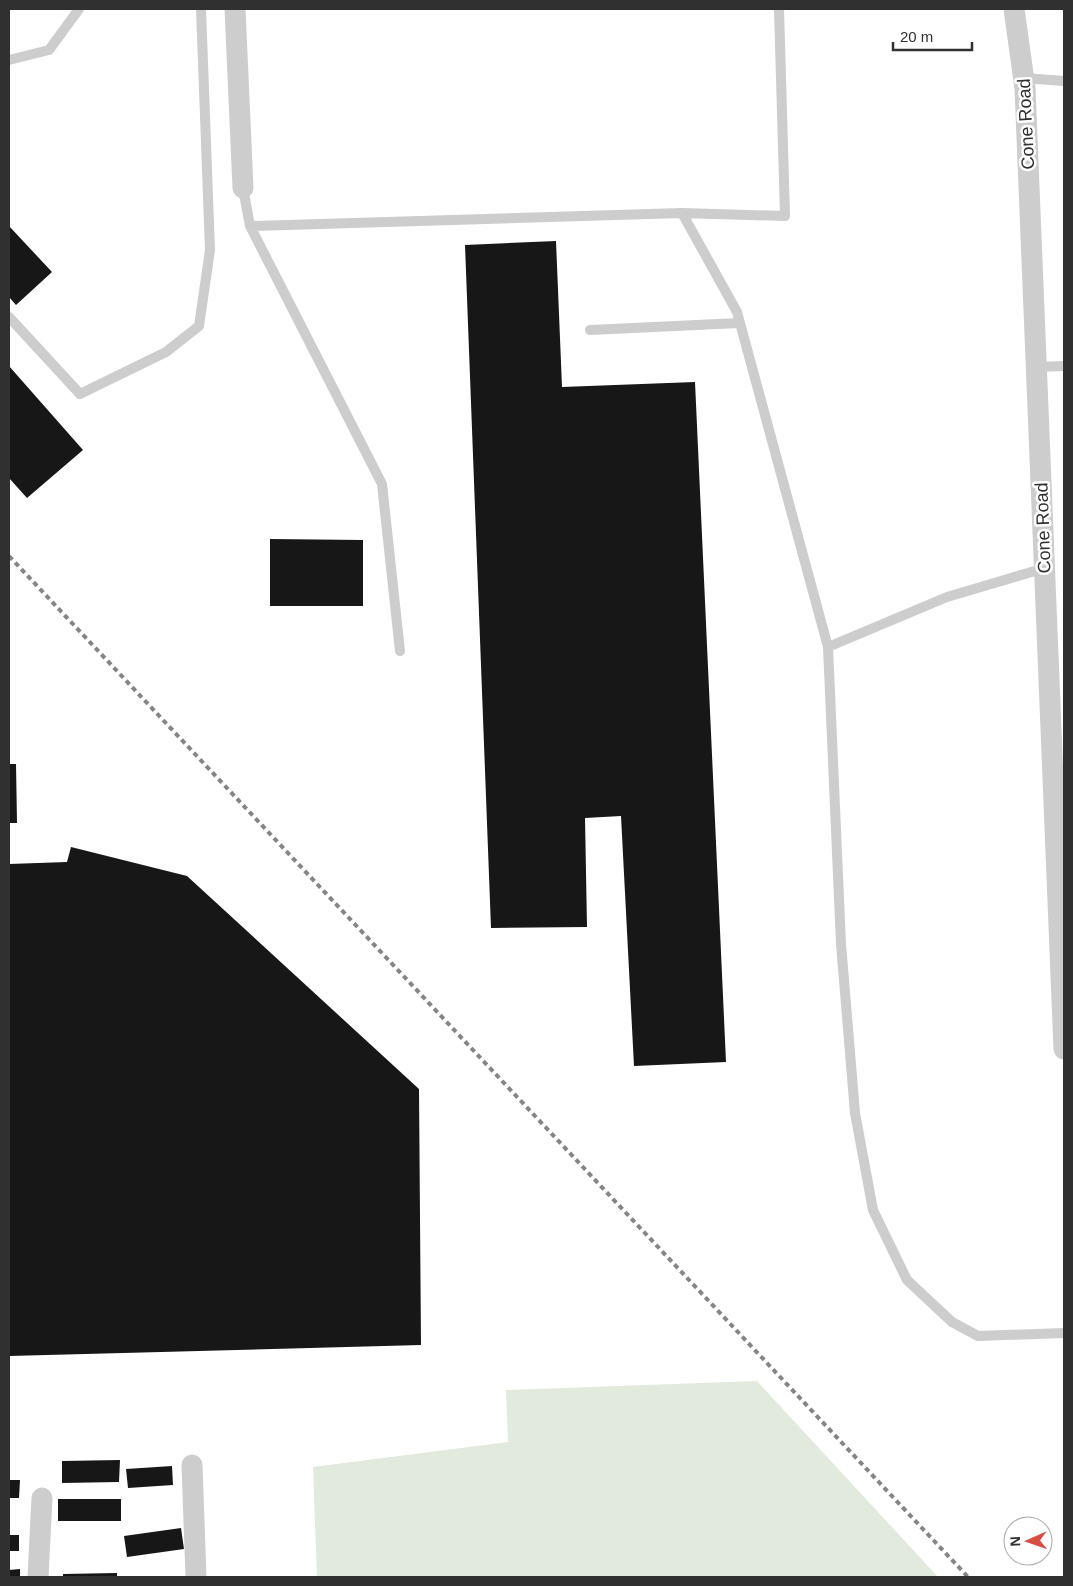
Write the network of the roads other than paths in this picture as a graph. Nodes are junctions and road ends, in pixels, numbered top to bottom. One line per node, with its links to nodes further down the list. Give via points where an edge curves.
1 (79, 9): 6 (lane, via 49,50)
2 (201, 9): 12 (lane, via 210,250 199,326 166,352 80,394)
3 (235, 9): 9 (street)
4 (779, 9): 10 (lane, via 785,216)
5 (1014, 9): 7 (street, Cone Road)
6 (9, 60)
7 (1024, 78): 8 (lane); 16 (street, Cone Road)
8 (1064, 81)
9 (243, 188): 11 (lane)
10 (682, 212): 11 (lane); 13 (lane, via 737,312)
11 (250, 226): 19 (lane, via 382,484)
12 (9, 317)
13 (739, 323): 14 (lane); 18 (lane)
14 (590, 330)
15 (1064, 366): 16 (lane)
16 (1036, 367): 17 (street, Cone Road)
17 (1045, 568): 18 (lane, via 947,597); 20 (street, Cone Road)
18 (828, 647): 21 (lane, via 841,944 855,1113 873,1210 907,1280 952,1322 978,1336)
19 (400, 651)
20 (1064, 1049)
21 (1064, 1333)
22 (192, 1465): 25 (street)
23 (42, 1498): 24 (street)
24 (38, 1577)
25 (196, 1577)

